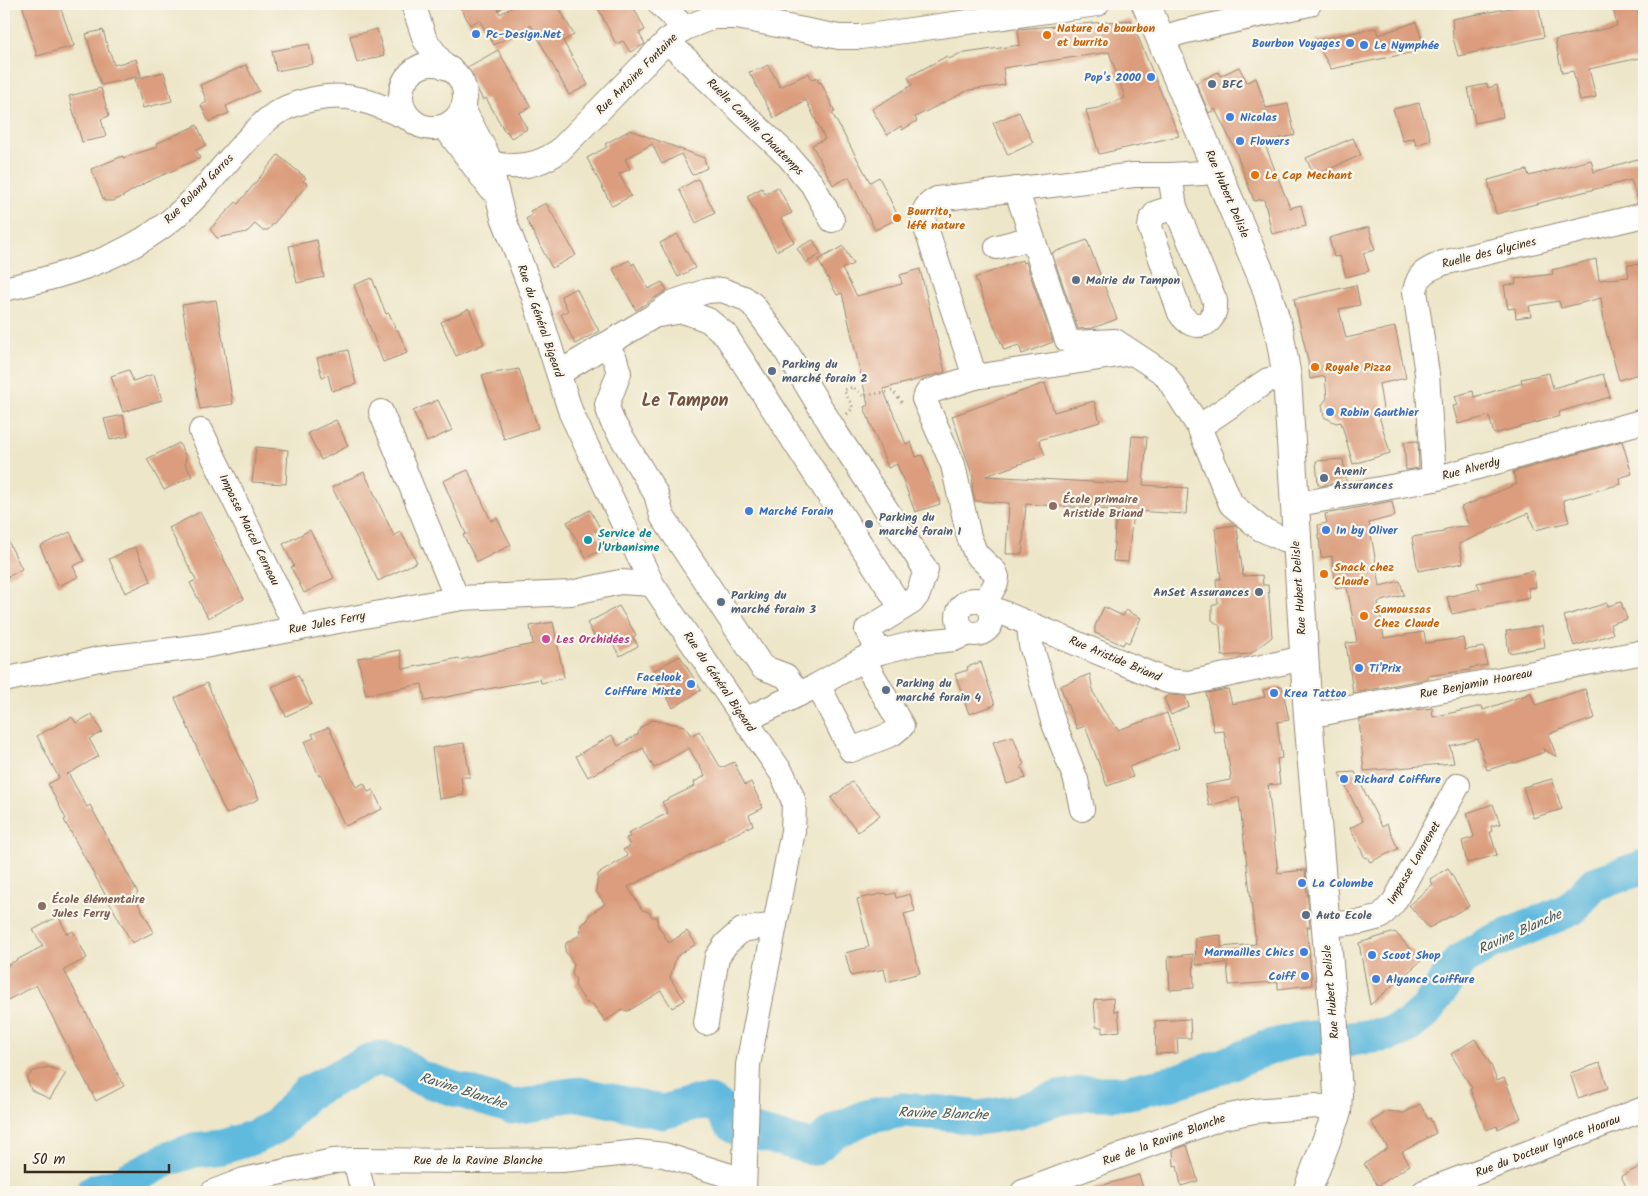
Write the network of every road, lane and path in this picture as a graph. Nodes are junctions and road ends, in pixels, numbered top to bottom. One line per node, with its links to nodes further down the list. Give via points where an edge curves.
1 (413, 4): 8 (street)
2 (660, 4): 6 (street, Ruelle Camille Chautemps)
3 (1097, 4): 6 (street, Rue Antoine Fontaine, via 861,37 839,37 737,17 713,17)
4 (1146, 4): 7 (main road, Rue Hubert Delisle)
5 (1309, 4): 7 (street)
6 (676, 35): 14 (street, Rue Antoine Fontaine, via 560,152 533,165 501,166); 21 (street, Ruelle Camille Chautemps, via 812,184)
7 (1160, 39): 15 (main road, Rue Hubert Delisle)
8 (434, 66): 9 (street, via 408,75); 11 (street, via 454,72 460,79 465,99)
9 (401, 91): 10 (street, Rue Roland Garros); 12 (street, via 400,100)
10 (359, 99): 12 (street, Rue Roland Garros); 24 (street, Rue Roland Garros, via 337,96 301,101 270,118 171,220 133,246 93,264)
11 (463, 109): 13 (street); 14 (street, Rue du Général Bigeard, via 487,154)
12 (408, 118): 13 (street, via 428,128)
13 (445, 127): 18 (street, Rue du Général Bigeard)
14 (488, 162): 18 (street, Rue du Général Bigeard)
15 (1216, 170): 16 (street); 32 (main road, Rue Hubert Delisle, via 1265,284 1279,331)
16 (1170, 176): 17 (street, via 1134,175); 19 (street)
17 (1016, 189): 22 (street); 31 (street, via 937,199 927,204 923,212)
18 (497, 196): 30 (street, Rue du Général Bigeard)
19 (1175, 207)
20 (1644, 215): 39 (street, Ruelle des Glycines, via 1443,264 1428,269 1418,279 1415,291 1427,374)
21 (832, 220)
22 (1032, 238): 23 (street); 29 (street, via 1066,340 1115,341)
23 (997, 247)
24 (4, 289)
25 (735, 294): 26 (street, via 722,290 692,295 674,302); 27 (street, via 720,302); 37 (street, via 753,305 783,346)
26 (652, 317): 27 (street, via 683,311); 28 (street)
27 (717, 326): 45 (street)
28 (605, 345): 30 (street); 55 (street, via 615,359 619,373 607,405 612,421 656,494 662,516 762,668 786,676)
29 (1132, 353): 31 (street); 36 (street, via 1164,374)
30 (559, 373): 42 (street, Rue du Général Bigeard, via 572,413)
31 (975, 377): 33 (street, via 928,392 924,399)
32 (1287, 377): 36 (street, via 1268,380); 40 (main road, Rue Hubert Delisle)
33 (928, 406): 37 (path, via 911,410 893,391 862,396 852,387 844,390 853,408 844,422); 44 (street, via 953,465 969,537 976,554 997,577)
34 (381, 412): 43 (street)
35 (1644, 421): 39 (street, Rue Alverdy)
36 (1199, 427): 41 (street, via 1231,504 1261,530)
37 (833, 428): 45 (street, via 926,570 918,594)
38 (201, 431): 48 (street, Impasse Marcel Cerneau)
39 (1434, 479): 40 (street, Rue Alverdy)
40 (1294, 503): 41 (main road, Rue Hubert Delisle)
41 (1296, 541): 53 (main road, Rue Hubert Delisle)
42 (652, 584): 43 (street, Rue Jules Ferry, via 620,582 571,593); 57 (street, Rue du Général Bigeard)
43 (457, 599): 48 (street, Rue Jules Ferry)
44 (987, 605): 46 (street, via 974,600); 47 (street, Rue Aristide Briand); 49 (street, via 992,618 989,628 980,634)
45 (902, 607): 52 (street, via 867,630)
46 (960, 609): 49 (street, via 958,620); 50 (street)
47 (1029, 625): 53 (street, Rue Aristide Briand, via 1177,683); 59 (street, via 1030,645 1053,721 1076,780)
48 (297, 628): 54 (street, Rue Jules Ferry, via 204,646 99,658)
49 (968, 633): 50 (street, via 954,639)
50 (916, 643): 52 (street)
51 (1644, 652): 56 (street, Rue Benjamin Hoareau)
52 (871, 656): 55 (street); 55 (street, via 902,726 892,734 852,750)
53 (1304, 658): 56 (main road, Rue Hubert Delisle)
54 (4, 680)
55 (808, 689): 57 (street)
56 (1308, 716): 61 (main road, Rue Hubert Delisle)
57 (745, 720): 60 (street, Rue du Général Bigeard, via 782,775 794,802 792,831)
58 (1458, 785): 61 (street, Impasse Lavarenet, via 1394,902 1380,917)
59 (1082, 809)
60 (774, 925): 62 (street, via 742,930 717,956); 66 (street, Rue du Général Bigeard, via 748,1065)
61 (1325, 925): 63 (main road, Rue Hubert Delisle)
62 (706, 1023)
63 (1338, 1103): 69 (street, Rue de la Ravine Blanche, via 1254,1111 1220,1118); 70 (main road, Rue Hubert Delisle)
64 (1644, 1109): 71 (street, Rue du Docteur Ignace Hoarau)
65 (355, 1160): 66 (street, Rue de la Ravine Blanche, via 562,1160 638,1152 664,1155); 67 (street, Rue de la Ravine Blanche, via 333,1161 244,1180); 68 (street)
66 (744, 1186)
67 (213, 1192)
68 (363, 1192)
69 (1023, 1192)
70 (1307, 1192)
71 (1424, 1192)

